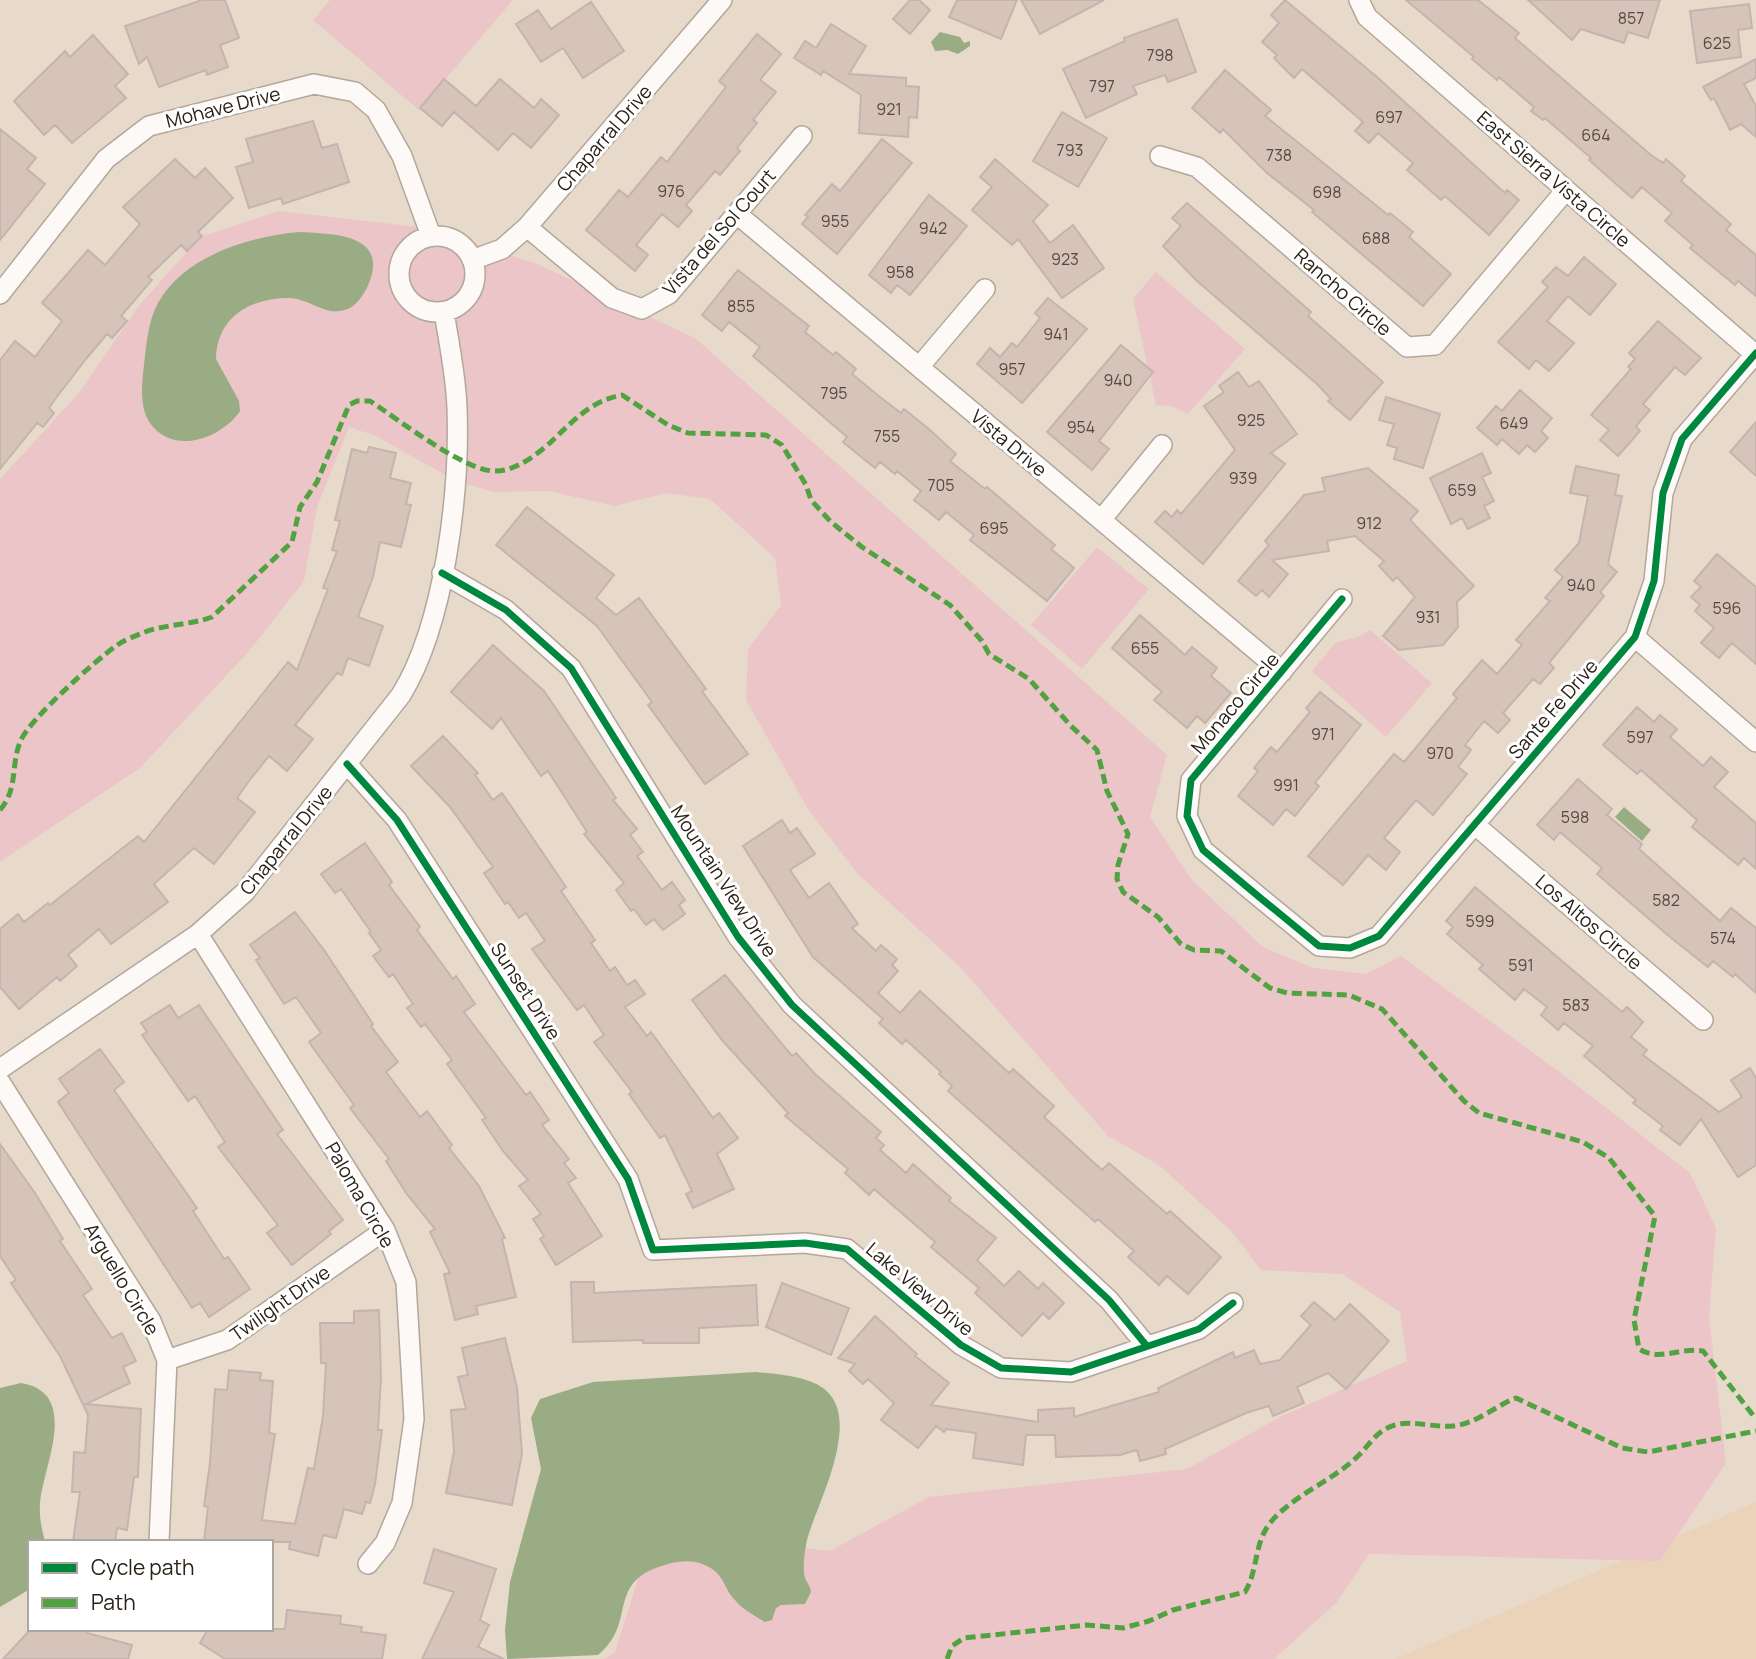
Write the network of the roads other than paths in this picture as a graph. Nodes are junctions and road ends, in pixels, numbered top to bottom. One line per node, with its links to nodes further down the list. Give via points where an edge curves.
1 (722, 0): 7 (street, Chaparral Drive)
2 (1359, 0): 5 (street, East Sierra Vista Circle, via 1367,17)
3 (802, 136): 6 (street, Vista del Sol Court)
4 (1160, 156): 5 (street, Rancho Circle, via 1197,167 1407,347 1435,345)
5 (1566, 190): 13 (street, East Sierra Vista Circle)
6 (737, 214): 7 (street, Vista del Sol Court, via 669,294 642,309 612,298); 14 (street, Vista Drive)
7 (527, 227): 9 (street, Chaparral Drive, via 502,249)
8 (431, 236): 9 (street, via 452,239); 11 (street, Mohave Drive, via 402,156 376,110 355,92 314,84 149,127 106,159); 12 (street, via 408,248 398,274 408,299 418,307)
9 (472, 260): 12 (street, via 473,286 467,298)
10 (985, 289): 14 (street)
11 (0, 294)
12 (444, 312): 17 (street, Chaparral Drive, via 457,406 456,481)
13 (1756, 354): 19 (street, Sante Fe Drive, via 1682,439 1663,492 1654,581)
14 (919, 367): 16 (street, Vista Drive)
15 (1162, 445): 16 (street)
16 (1101, 520): 20 (street, Vista Drive)
17 (442, 573): 22 (street, Chaparral Drive, via 432,629 417,668); 32 (street, Mountain View Drive, via 506,610 571,668 738,937 792,1005 1109,1300)
18 (1342, 599): 20 (street, Monaco Circle)
19 (1635, 637): 21 (street); 23 (street, Sante Fe Drive)
20 (1282, 672): 24 (street, Monaco Circle, via 1191,780 1187,816 1203,850)
21 (1756, 741)
22 (347, 764): 25 (street, Chaparral Drive, via 245,891); 30 (street, Sunset Drive, via 397,820 628,1179)
23 (1474, 824): 24 (street, Sante Fe Drive, via 1379,936 1350,948 1319,946); 26 (street, Los Altos Circle)
24 (1258, 897)
25 (198, 934): 27 (street, Chaparral Drive); 29 (street, Paloma Circle)
26 (1703, 1020)
27 (0, 1069)
28 (0, 1082): 33 (street, Arguello Circle, via 151,1321)
29 (385, 1230): 33 (street, Twilight Drive, via 227,1340); 35 (street, Paloma Circle, via 406,1282 414,1419 402,1503 385,1543)
30 (653, 1250): 32 (street, Lake View Drive, via 805,1243 847,1250 961,1345 1001,1368 1072,1371)
31 (1233, 1303): 32 (street, Lake View Drive, via 1199,1329)
32 (1146, 1345)
33 (167, 1360): 34 (street, Arguello Circle)
34 (159, 1540)
35 (368, 1564)

